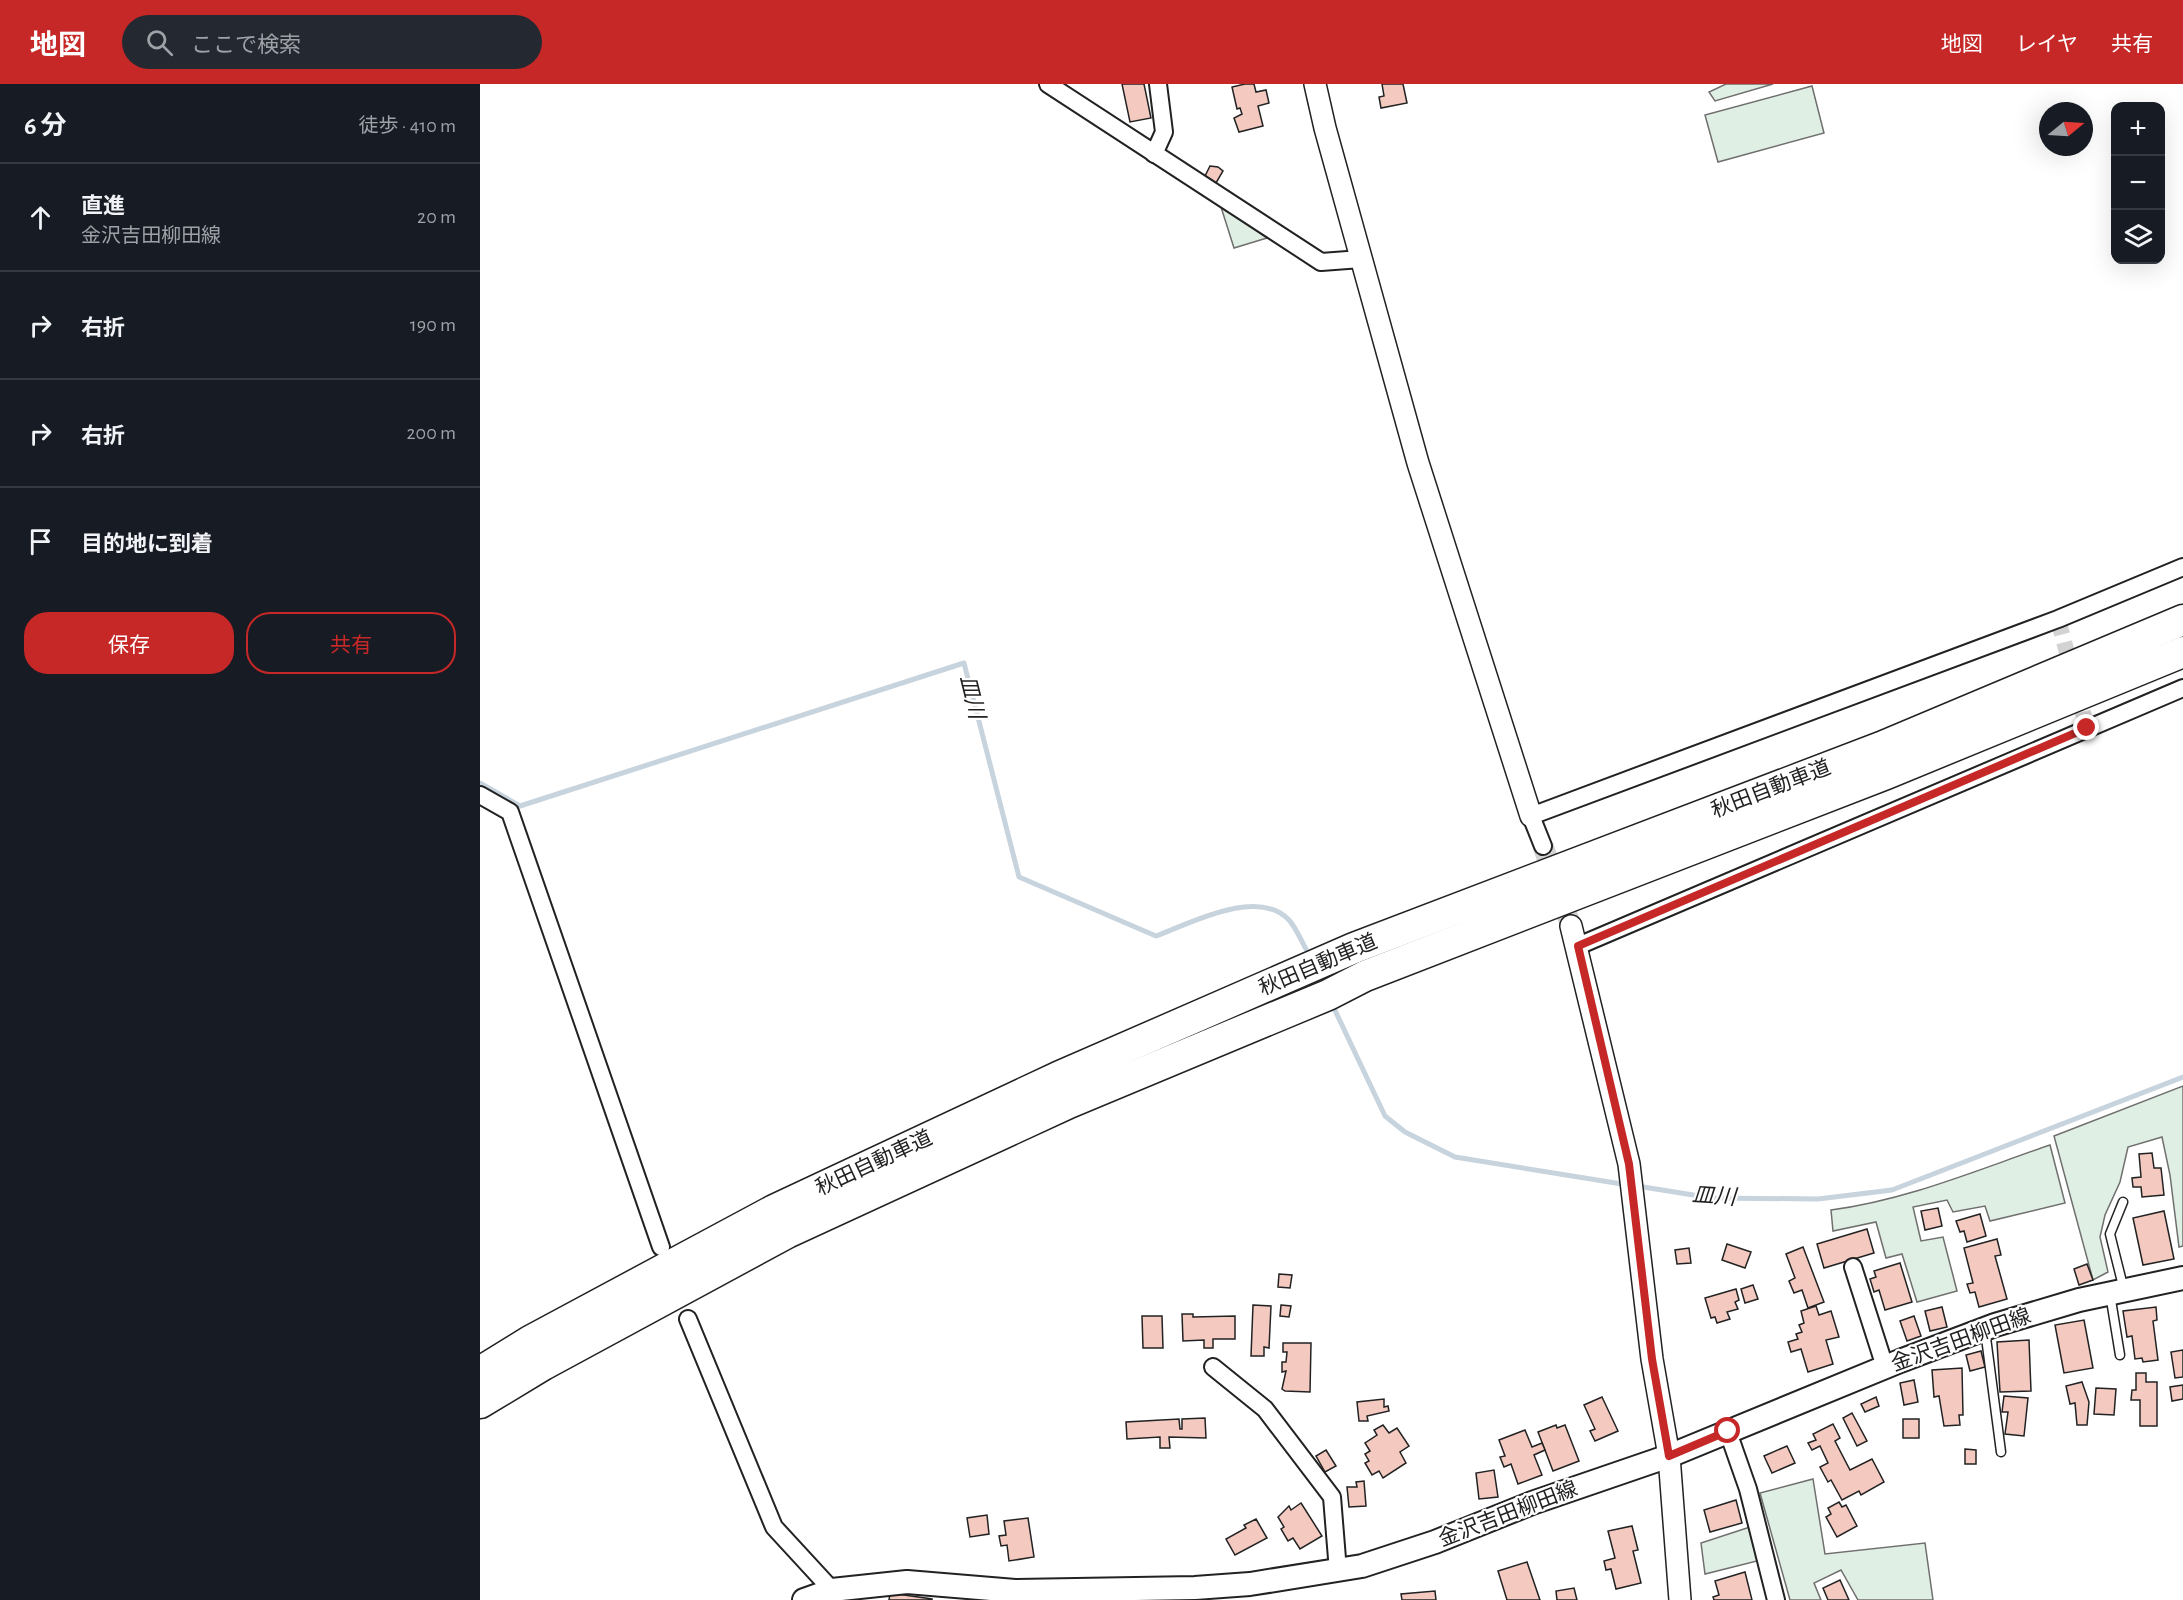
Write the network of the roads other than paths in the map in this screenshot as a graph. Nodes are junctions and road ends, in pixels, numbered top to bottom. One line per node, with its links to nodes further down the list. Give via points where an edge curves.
1 (1048, 84): 4 (street)
2 (1315, 84): 5 (street)
3 (1161, 86): 4 (street, via 1164,132)
4 (1154, 154): 5 (street, via 1321,262)
5 (1361, 259): 11 (street, via 1418,463)
6 (2183, 567): 11 (street, via 2058,619)
7 (2183, 620): 25 (highway, 秋田自動車道, via 1881,747 1354,948 1058,1077 774,1209)
8 (2183, 652): 26 (highway, 秋田自動車道, via 1875,779 1365,976 1070,1103 787,1233)
9 (2183, 688): 14 (street)
10 (480, 795): 16 (street, via 510,812)
11 (1531, 816): 12 (street)
12 (1543, 846)
13 (1571, 926): 14 (street)
14 (1578, 946): 29 (street, via 1629,1164 1652,1359)
15 (2123, 1202): 19 (lane, via 2110,1234)
16 (661, 1247)
17 (1853, 1267): 24 (street)
18 (2183, 1278): 19 (main road, 金沢吉田柳田線)
19 (2117, 1292): 21 (main road, 金沢吉田柳田線); 22 (lane)
20 (688, 1319): 31 (street, via 774,1527)
21 (1985, 1329): 24 (main road, 金沢吉田柳田線); 28 (lane)
22 (2120, 1355)
23 (1213, 1367): 30 (street, via 1265,1409 1332,1497)
24 (1884, 1367): 27 (main road, 金沢吉田柳田線)
25 (480, 1372)
26 (480, 1403)
27 (1728, 1431): 29 (main road, 金沢吉田柳田線); 35 (street, via 1748,1489)
28 (2001, 1452)
29 (1669, 1456): 30 (main road, 金沢吉田柳田線, via 1532,1503 1435,1542); 34 (street)
30 (1338, 1571): 32 (main road, 金沢吉田柳田線)
31 (832, 1590): 32 (main road, 金沢吉田柳田線, via 907,1582 1015,1591); 33 (main road, 金沢吉田柳田線)
32 (1143, 1594)
33 (804, 1600)
34 (1680, 1600)
35 (1776, 1600)

